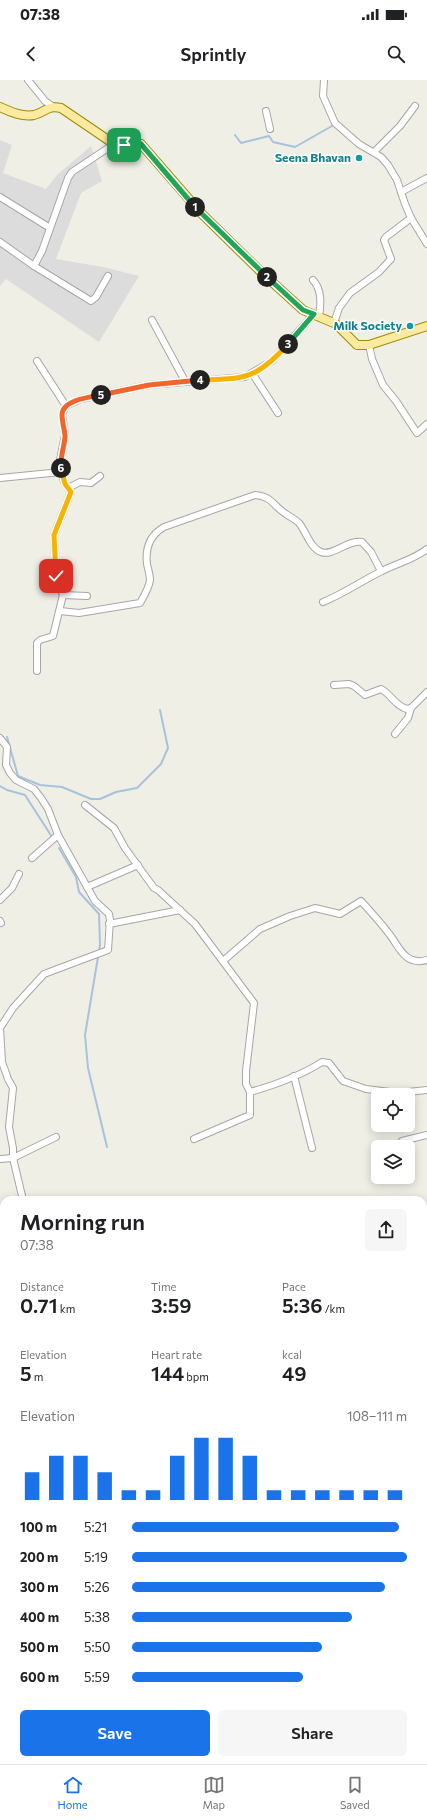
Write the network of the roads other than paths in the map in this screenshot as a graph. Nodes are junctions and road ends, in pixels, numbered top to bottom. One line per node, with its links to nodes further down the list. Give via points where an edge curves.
1 (28, 80): 3 (street)
2 (324, 80): 9 (street, via 323,96 335,123 359,144)
3 (52, 106): 5 (main road, via 35,115 22,116); 8 (main road, via 66,111)
4 (414, 106): 9 (street, via 400,126)
5 (0, 107)
6 (266, 111): 7 (street)
7 (270, 129)
8 (114, 144): 14 (street, via 72,172); 20 (main road, via 141,144 202,214 303,310)
9 (374, 152): 11 (street, via 388,165)
10 (427, 178): 11 (street)
11 (401, 192): 13 (street)
12 (0, 197): 14 (street)
13 (411, 218): 16 (street); 22 (street, via 386,236 384,240 391,259 379,272 350,293 339,308)
14 (50, 228): 17 (street)
15 (0, 242): 17 (street)
16 (427, 244)
17 (34, 266): 18 (street, via 91,301)
18 (108, 276)
19 (313, 280): 20 (street, via 319,287 321,308)
20 (317, 316): 22 (main road); 26 (street, via 272,361)
21 (152, 320): 27 (street)
22 (334, 323): 24 (main road, via 357,345)
23 (427, 326): 24 (main road)
24 (369, 346): 30 (street, via 383,385 416,433)
25 (37, 361): 28 (street)
26 (252, 373): 27 (street, via 246,377 227,380); 29 (street)
27 (185, 381): 28 (street, via 107,393 81,399)
28 (66, 406): 31 (street, via 62,414 65,435 60,460)
29 (278, 413)
30 (427, 424)
31 (61, 472): 33 (street); 34 (street)
32 (100, 476): 34 (street, via 91,483 80,482)
33 (0, 478)
34 (68, 488): 37 (street, via 71,492 54,535 56,576)
35 (427, 549): 36 (street)
36 (381, 571): 39 (street, via 342,594); 40 (street, via 371,552 362,542 353,542 326,553 320,552 299,523 270,499 255,495 155,532 148,542 150,579 140,603 79,613)
37 (64, 595): 38 (street); 40 (street)
38 (87, 596)
39 (322, 602)
40 (60, 611): 41 (street, via 53,636 38,643)
41 (37, 671)
42 (334, 685): 44 (street, via 349,684 365,695 381,689 403,708)
43 (427, 692): 44 (street)
44 (411, 708): 45 (street, via 408,718)
45 (395, 734)
46 (0, 738): 48 (street, via 7,747 6,766 10,773 16,780 34,789 48,809)
47 (85, 805): 50 (street, via 114,828)
48 (58, 836): 49 (street); 52 (street)
49 (32, 858)
50 (138, 865): 52 (street); 54 (street, via 154,888)
51 (19, 874): 53 (street, via 12,888)
52 (88, 887): 55 (street, via 95,901 109,914)
53 (0, 900)
54 (180, 910): 55 (street); 57 (street, via 196,924)
55 (109, 924): 66 (street, via 108,950 44,974 13,1008 0,1028 2,1062 13,1088 9,1127)
56 (427, 960): 57 (street, via 416,961 400,951 391,936 361,902 340,914 315,908 290,916 260,929)
57 (223, 961): 60 (street, via 254,1003 246,1071 246,1084)
58 (294, 1076): 59 (street, via 322,1062 329,1063 343,1081 366,1090 398,1093); 60 (street); 65 (street)
59 (427, 1090)
60 (250, 1092): 63 (street, via 250,1114)
61 (427, 1135): 64 (street)
62 (56, 1137): 66 (street)
63 (194, 1139)
64 (406, 1140)
65 (312, 1148)
66 (13, 1158): 67 (street); 68 (street)
67 (0, 1159)
68 (22, 1196)

